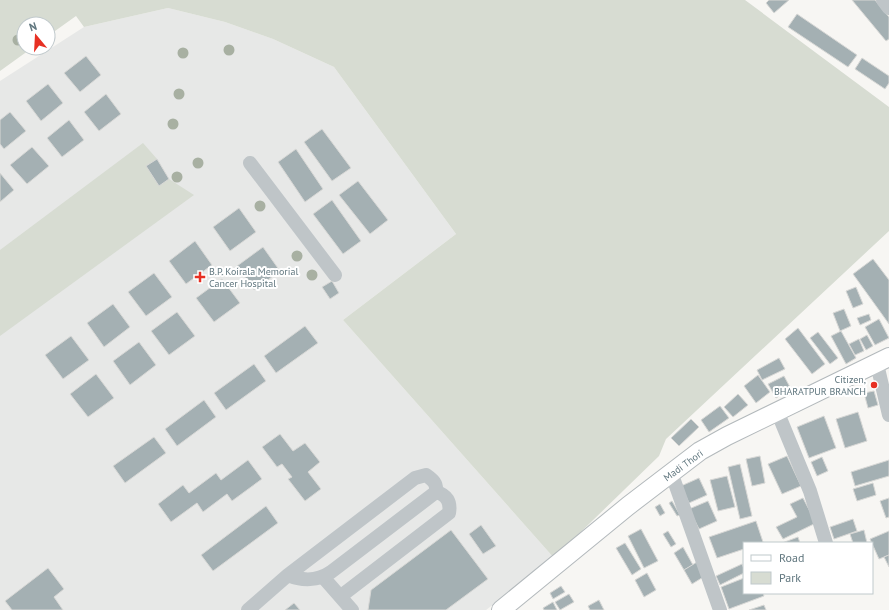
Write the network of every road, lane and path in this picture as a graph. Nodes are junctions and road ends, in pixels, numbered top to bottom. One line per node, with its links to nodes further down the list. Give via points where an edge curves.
1 (883, 0): 2 (street)
2 (889, 8)
3 (250, 162): 4 (street)
4 (335, 275)
5 (883, 360): 6 (main road, Madi Thori); 7 (street)
6 (777, 411): 8 (main road, Madi Thori, via 700,451); 10 (street, via 810,491)
7 (889, 414)
8 (672, 472): 16 (main road, Madi Thori); 17 (street)
9 (436, 492): 11 (street, via 437,486 433,479 426,475 415,478); 12 (street); 13 (street, via 448,500 449,513)
10 (826, 542)
11 (288, 575): 12 (street, via 297,579); 14 (street)
12 (323, 577): 13 (street)
13 (341, 596): 15 (street)
14 (248, 610)
15 (352, 610)
16 (501, 610)
17 (720, 610)

